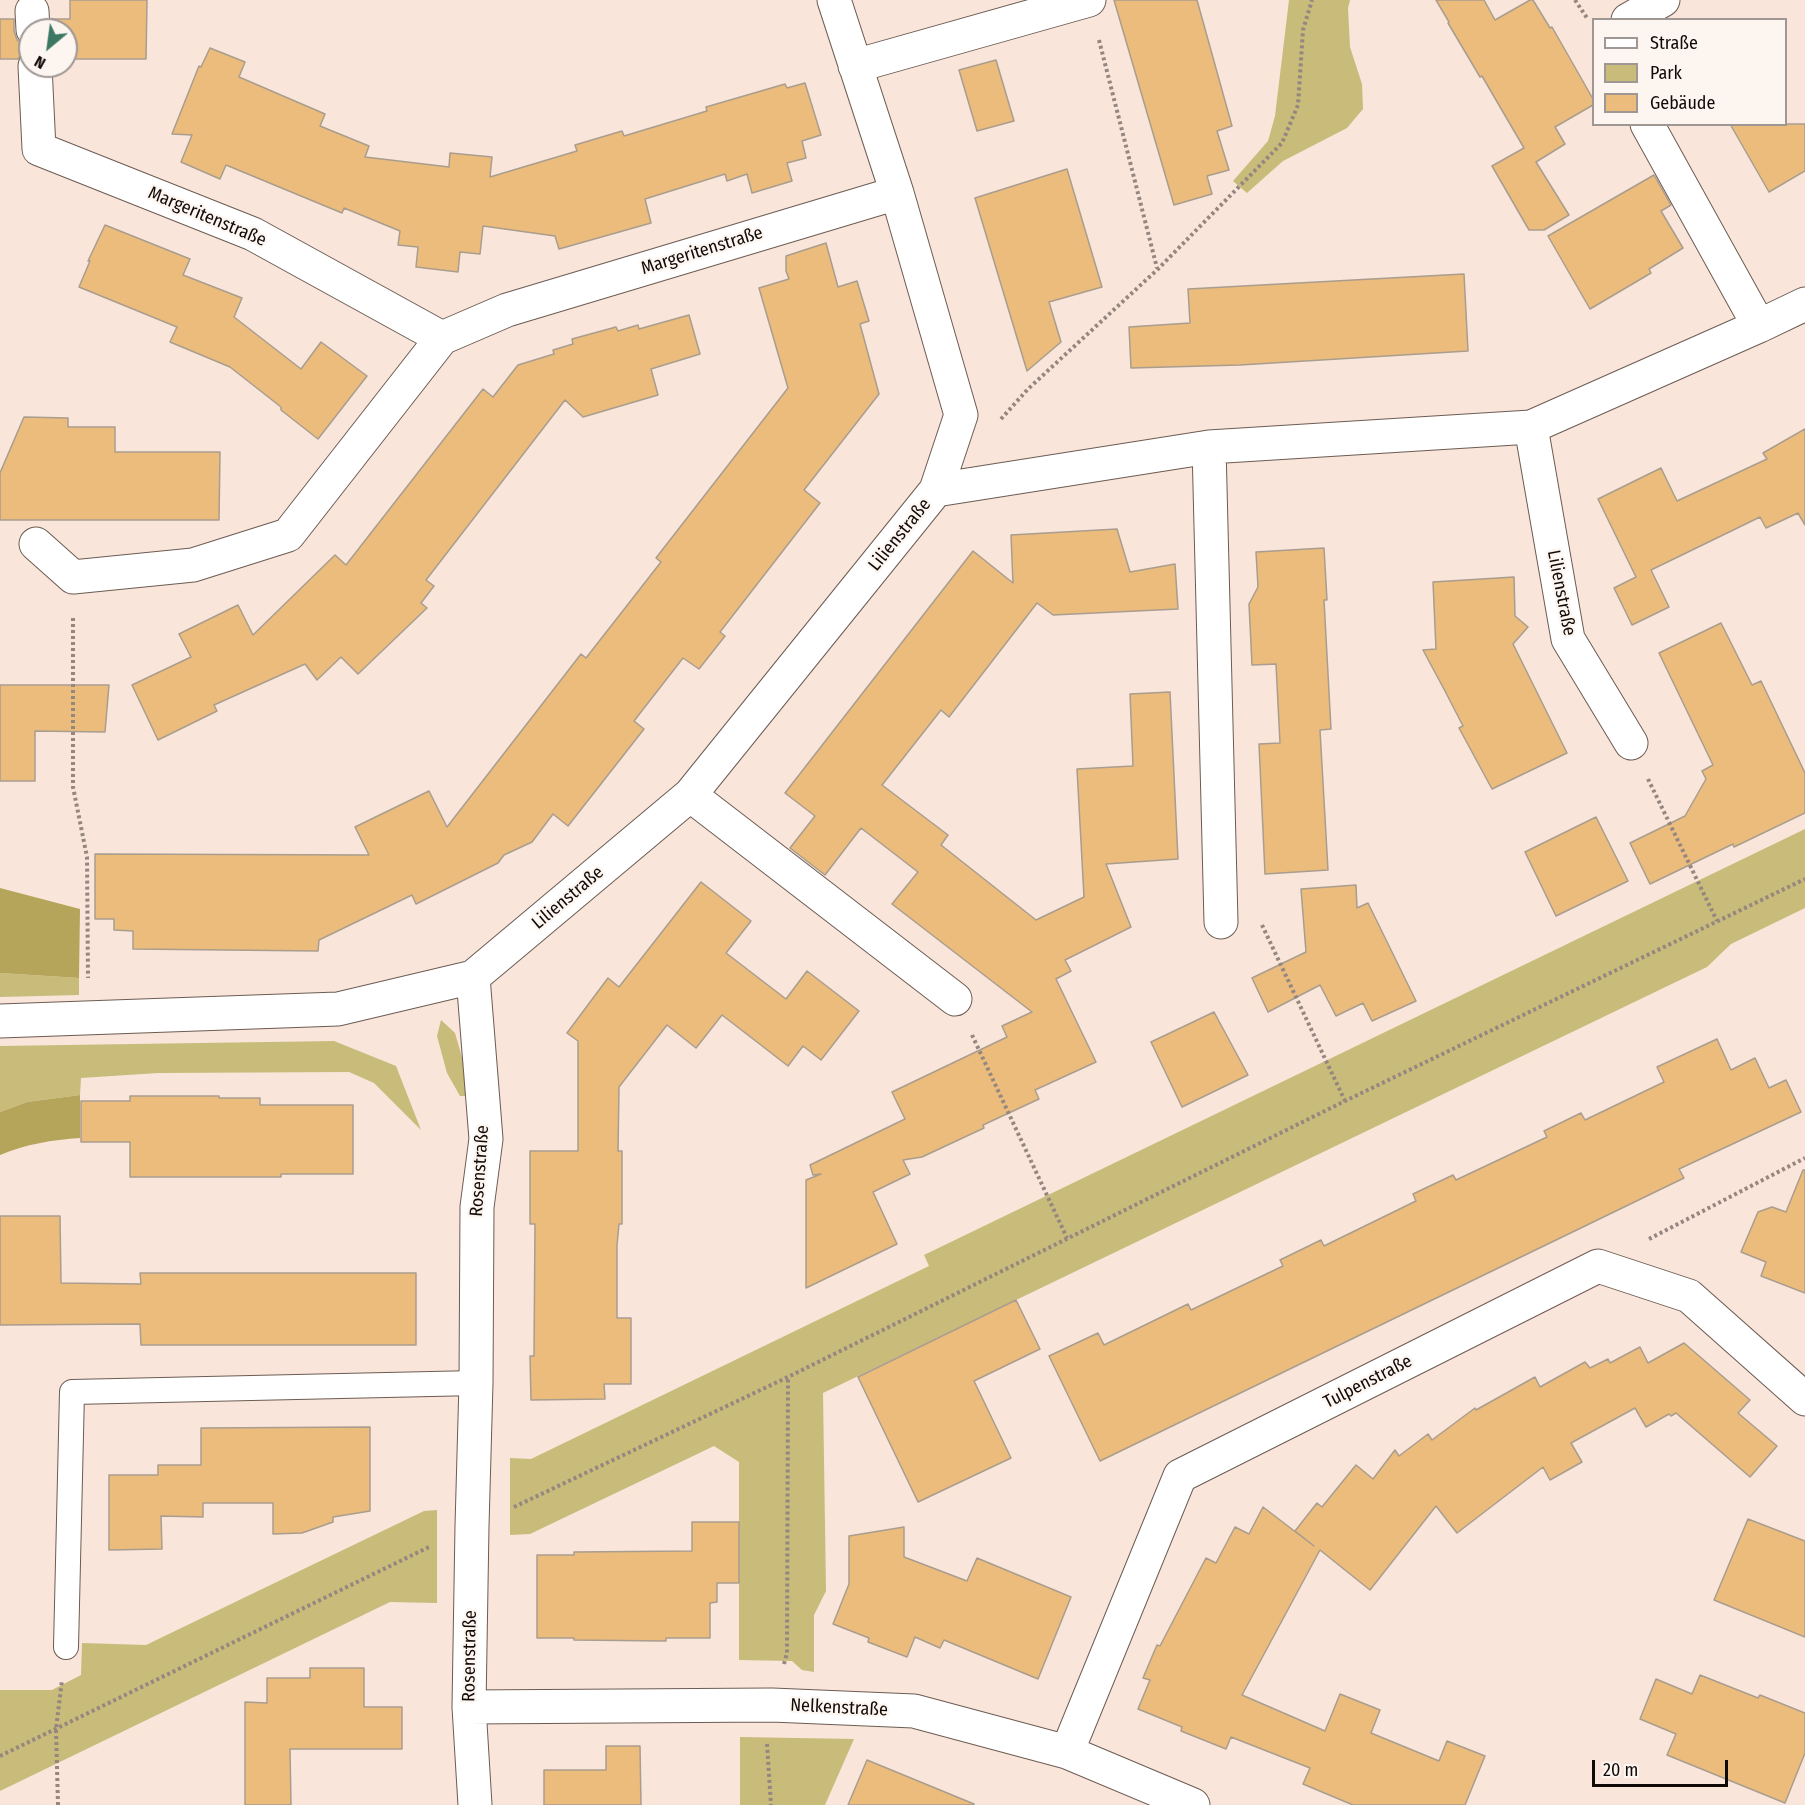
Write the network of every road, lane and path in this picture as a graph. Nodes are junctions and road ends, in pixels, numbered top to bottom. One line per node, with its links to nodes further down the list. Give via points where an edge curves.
1 (834, 0): 8 (street)
2 (1089, 0): 8 (street); 12 (path)
3 (1312, 0): 12 (path, via 1303,30 1298,105 1282,143)
4 (1575, 0): 7 (path)
5 (1663, 0): 6 (street)
6 (1632, 18)
7 (1587, 20)
8 (855, 66): 11 (street)
9 (36, 78): 15 (street, Margeritenstraße, via 39,149 253,234)
10 (1648, 126): 14 (street)
11 (897, 193): 15 (street, Margeritenstraße, via 507,310); 19 (street, via 961,415)
12 (1158, 269): 16 (path, via 1028,389)
13 (1805, 304): 14 (street, Lilienstraße)
14 (1759, 326): 17 (street, Lilienstraße)
15 (442, 338): 21 (street, Margeritenstraße, via 288,536 193,565)
16 (998, 423)
17 (1531, 427): 18 (street, Lilienstraße); 22 (street, Lilienstraße, via 1568,639)
18 (1209, 447): 19 (street, Lilienstraße); 26 (street)
19 (936, 490): 23 (street, Lilienstraße)
20 (36, 544): 21 (street)
21 (73, 577): 29 (path, via 73,787 87,857)
22 (1631, 743): 25 (path)
23 (690, 795): 27 (street, Lilienstraße); 28 (street)
24 (1805, 879): 25 (path)
25 (1717, 921): 31 (path)
26 (1221, 922): 31 (path, via 1260,920)
27 (473, 977): 29 (street, via 338,1009); 36 (street, Rosenstraße, via 486,1139 477,1207)
28 (955, 999): 33 (path)
29 (89, 1017): 30 (street)
30 (0, 1021)
31 (1345, 1101): 33 (path)
32 (1805, 1158): 34 (path)
33 (1067, 1238): 35 (path)
34 (1598, 1266): 37 (street, via 1689,1296); 43 (street, Tulpenstraße, via 1180,1476)
35 (788, 1377): 38 (path); 40 (path, via 787,1653)
36 (476, 1383): 38 (street, Rosenstraße); 39 (lane, via 72,1392)
37 (1805, 1399)
38 (472, 1526): 41 (street, Rosenstraße); 42 (path)
39 (66, 1647): 42 (path)
40 (772, 1705): 41 (street, Nelkenstraße); 43 (street, Nelkenstraße, via 914,1711); 47 (path, via 767,1745)
41 (470, 1707): 46 (street, Rosenstraße)
42 (56, 1729): 44 (path); 45 (path)
43 (1066, 1752): 48 (street, Nelkenstraße)
44 (0, 1756)
45 (58, 1805)
46 (476, 1805)
47 (771, 1805)
48 (1193, 1805)

